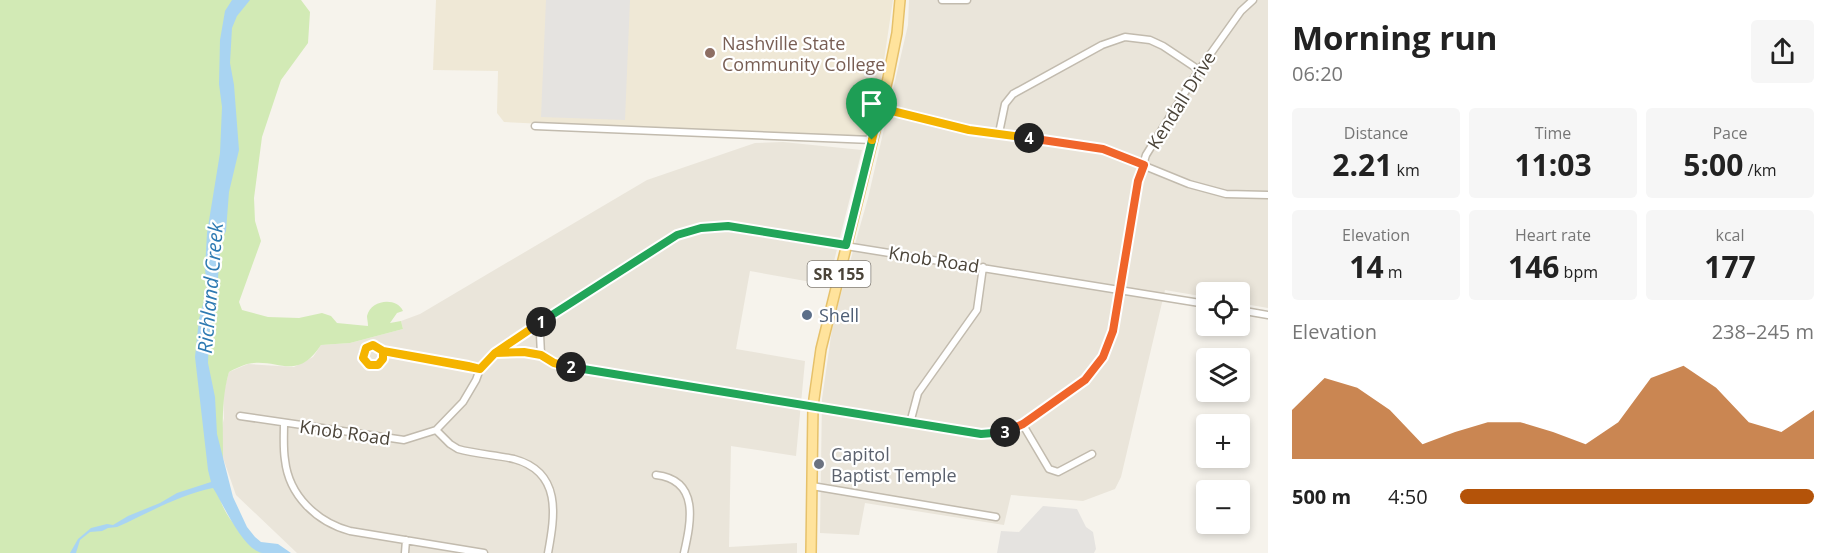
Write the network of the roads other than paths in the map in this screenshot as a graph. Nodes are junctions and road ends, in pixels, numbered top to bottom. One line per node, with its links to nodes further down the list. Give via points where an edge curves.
1 (900, 0): 6 (main road, SR 155, via 897,33)
2 (942, 0): 3 (street)
3 (968, 0)
4 (1253, 0): 5 (street, Kendall Drive, via 1233,21)
5 (1199, 70): 8 (street, via 1149,40 1115,39 1013,94 1005,104); 10 (street, Kendall Drive, via 1152,144)
6 (880, 108): 8 (street, via 969,130); 9 (main road, SR 155)
7 (534, 126): 9 (street)
8 (999, 133): 10 (street, via 1103,149)
9 (872, 140): 12 (main road, SR 155)
10 (1144, 165): 11 (street, via 1226,194); 14 (street, Kendall Drive)
11 (1268, 195)
12 (846, 245): 13 (street, Knob Road); 18 (street, Knob Road, via 728,226 701,228 677,235); 23 (main road, SR 155, via 821,349)
13 (983, 267): 14 (street, Knob Road); 26 (street, via 977,310 918,393)
14 (1119, 289): 15 (street, Knob Road); 27 (street, Kendall Drive, via 1113,331 1096,368)
15 (1196, 302)
16 (1250, 312): 17 (street)
17 (1268, 315)
18 (543, 320): 20 (street, Knob Road); 21 (street)
19 (383, 351): 22 (street)
20 (495, 353): 21 (street, Kendall Drive); 22 (street, Knob Road)
21 (541, 355): 23 (street, Kendall Drive, via 568,366)
22 (480, 369): 28 (street, Knob Road, via 463,402)
23 (813, 406): 26 (street, Kendall Drive); 31 (main road, SR 155)
24 (240, 416): 25 (street, Knob Road)
25 (284, 423): 28 (street, Knob Road, via 404,440); 33 (street, via 288,474 314,514 350,531)
26 (910, 423): 27 (street, Kendall Drive, via 981,434 1008,431)
27 (1023, 424): 29 (street, via 1049,469 1058,472)
28 (436, 430): 36 (street, via 458,449 515,459 538,471 553,502)
29 (1092, 454)
30 (656, 475): 37 (street, via 672,478 683,488 691,510)
31 (812, 486): 32 (street); 38 (main road, SR 155)
32 (996, 517)
33 (406, 540): 34 (street); 35 (street)
34 (405, 553)
35 (484, 553)
36 (548, 553)
37 (684, 553)
38 (812, 553)

